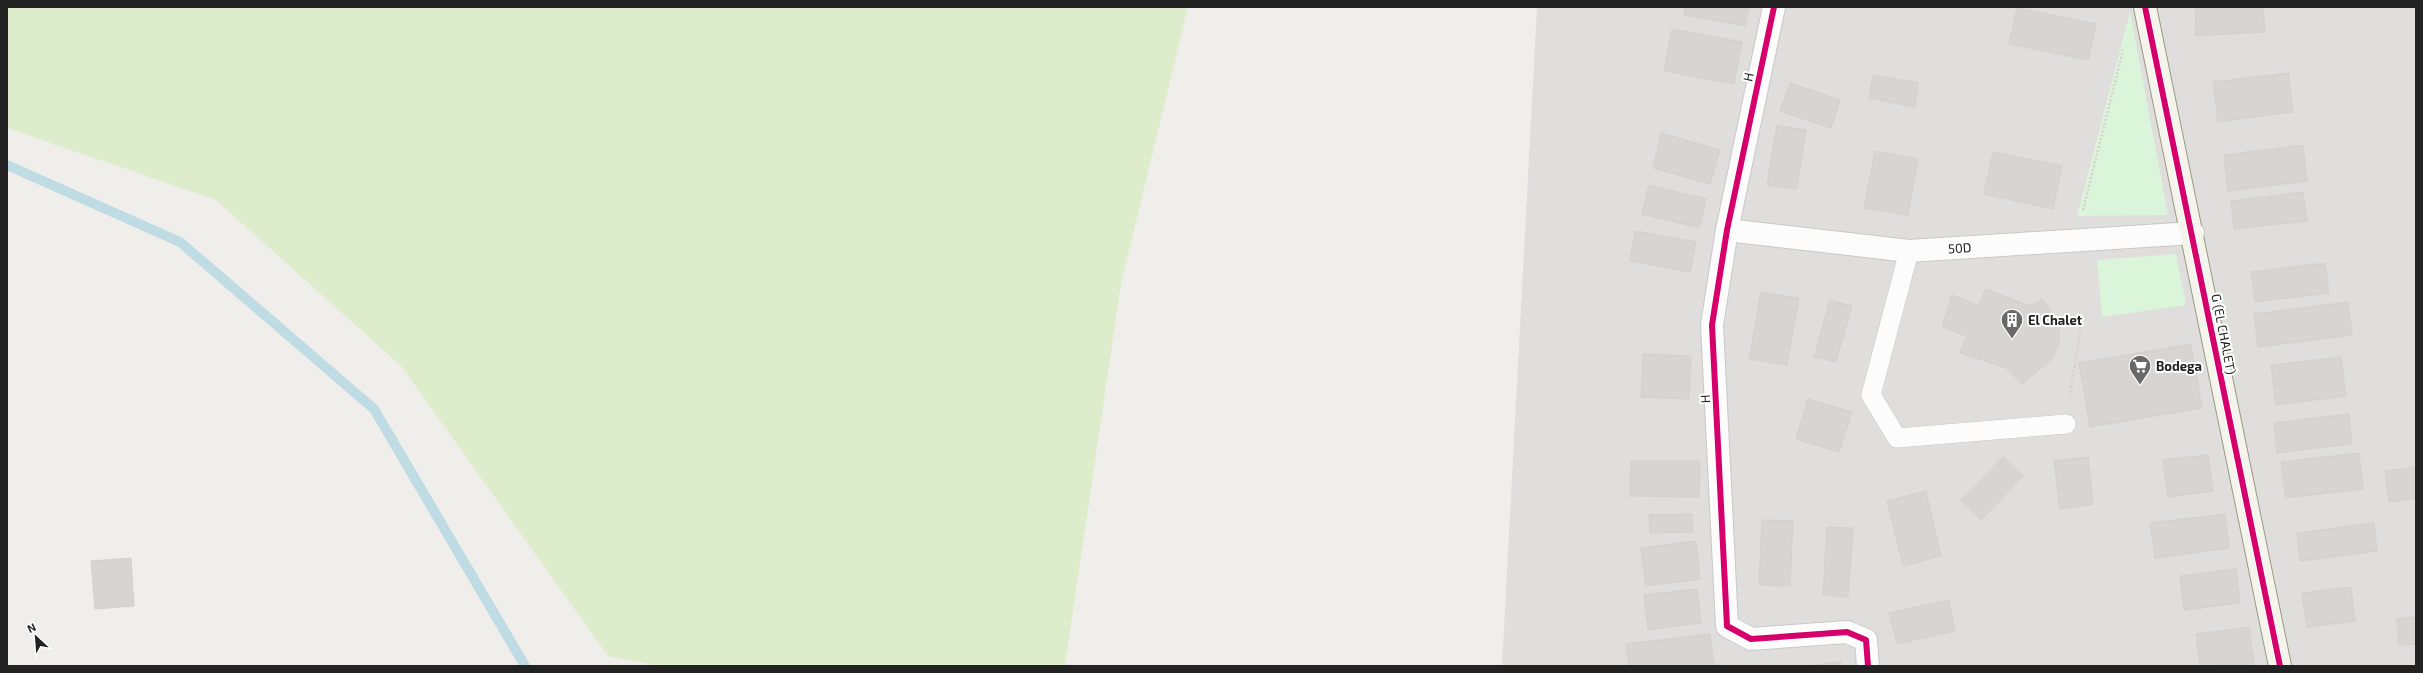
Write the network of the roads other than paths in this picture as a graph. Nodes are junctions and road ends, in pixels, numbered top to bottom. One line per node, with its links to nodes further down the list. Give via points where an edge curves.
1 (1774, 7): 3 (street, H)
2 (2145, 7): 4 (street, G (EL CHALET))
3 (1727, 230): 5 (street, 50D); 8 (street, H, via 1712,325 1727,626 1751,638 1846,632 1866,640)
4 (2193, 233): 5 (street, 50D); 7 (street, G (EL CHALET))
5 (1909, 252): 6 (lane, via 1871,395 1897,438)
6 (2066, 424)
7 (2282, 662)
8 (1868, 666)

